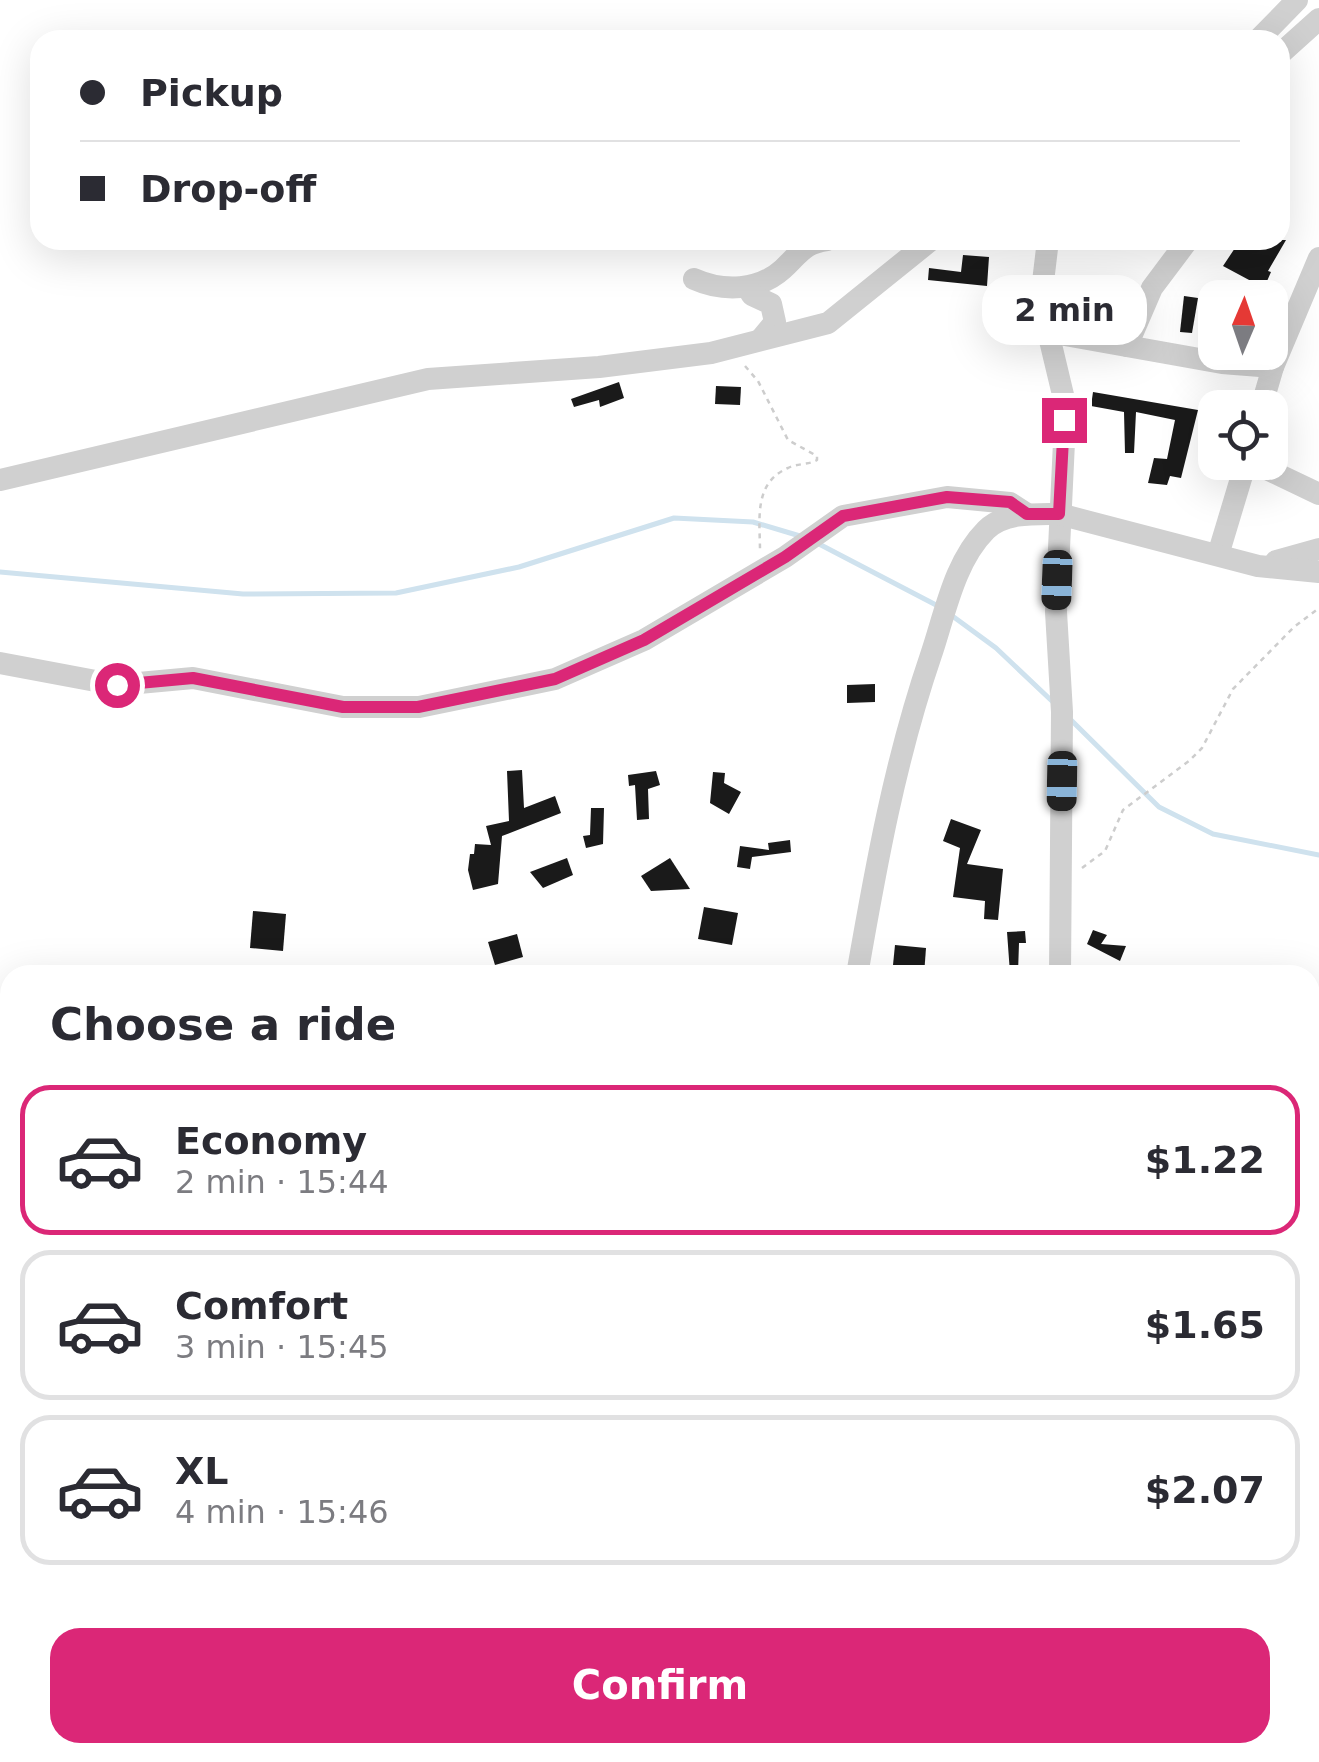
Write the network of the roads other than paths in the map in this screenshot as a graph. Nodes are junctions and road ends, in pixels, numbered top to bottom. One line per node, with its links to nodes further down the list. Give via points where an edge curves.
1 (1296, 0): 3 (street)
2 (1319, 19): 4 (street)
3 (1274, 30)
4 (1290, 45)
5 (800, 250): 12 (street, via 779,273)
6 (918, 250): 15 (street, via 828,323)
7 (1047, 250): 13 (street)
8 (1180, 250): 16 (street, via 1152,288)
9 (1319, 258): 11 (street)
10 (694, 279): 12 (street)
11 (1312, 284): 14 (street)
12 (748, 287): 15 (street, via 775,310 775,322)
13 (1048, 332): 16 (street); 23 (street, via 1064,399)
14 (1288, 334)
15 (760, 340): 18 (street, via 600,367 428,379)
16 (1127, 346): 17 (street)
17 (1198, 359)
18 (0, 480)
19 (1243, 480): 25 (street)
20 (1288, 480): 21 (street)
21 (1319, 494)
22 (1027, 514): 23 (street); 28 (street, via 1010,502 947,497 843,516 644,640 555,679 418,707 343,707 193,678 117,685); 29 (street, via 989,526 943,610 891,788)
23 (1059, 514): 25 (street); 30 (street)
24 (1319, 549): 26 (street)
25 (1218, 554): 26 (street)
26 (1258, 566): 27 (street)
27 (1319, 572)
28 (0, 663)
29 (859, 965)
30 (1060, 965)

